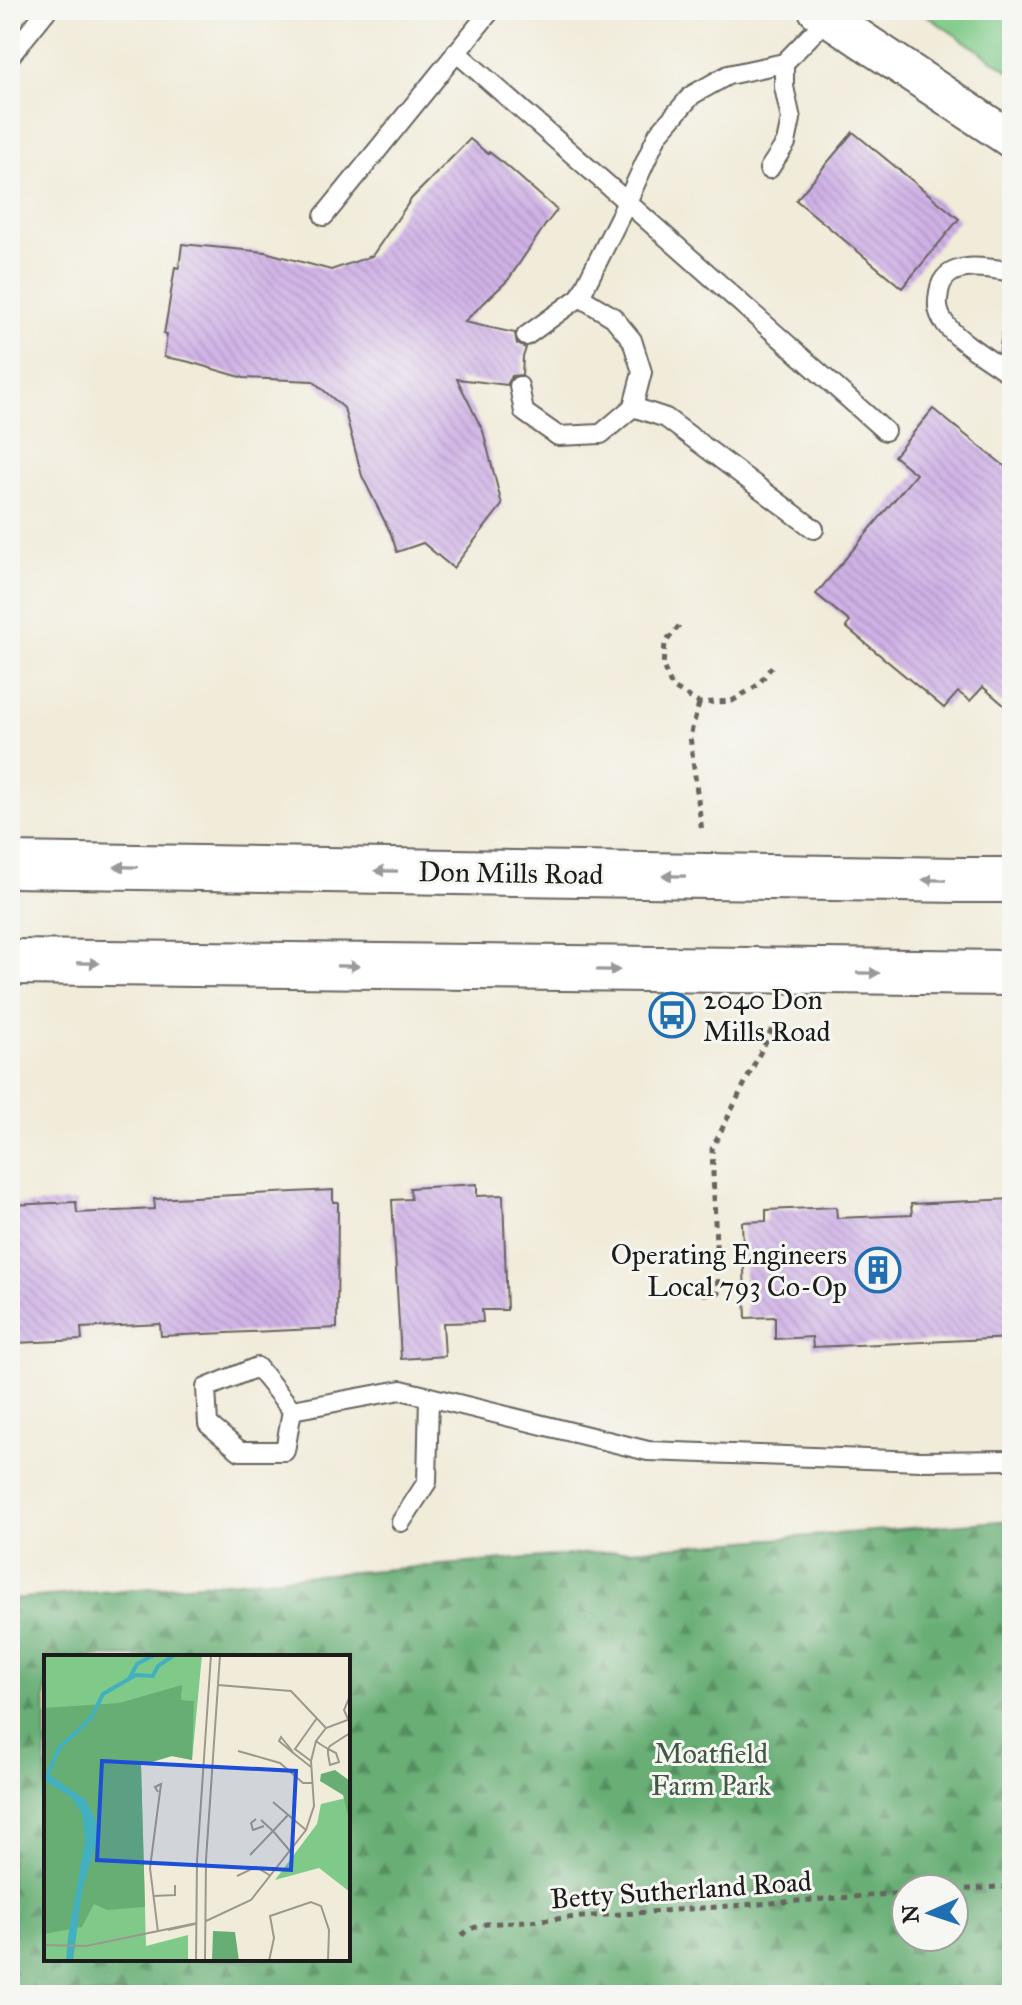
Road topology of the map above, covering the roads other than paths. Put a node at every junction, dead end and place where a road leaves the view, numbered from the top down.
1 (47, 10) edge
2 (491, 10) edge
3 (822, 14) edge
4 (456, 52) junction
5 (10, 56) edge
6 (784, 63) junction
7 (1012, 140) edge
8 (769, 169) dead end
9 (627, 202) junction
10 (324, 216) dead end
11 (1012, 272) edge
12 (580, 297) junction
13 (1012, 332) edge
14 (526, 336) dead end
15 (519, 386) dead end
16 (633, 407) junction
17 (885, 431) dead end
18 (814, 529) dead end
19 (10, 865) edge
20 (1012, 880) edge
21 (10, 962) edge
22 (1012, 973) edge
23 (429, 1397) junction
24 (292, 1410) junction
25 (1012, 1460) edge
26 (401, 1522) dead end

1 - 5 lane
2 - 4 lane
3 - 6 lane
3 - 7 street
4 - 9 lane
4 - 10 lane
6 - 8 lane
6 - 9 lane
9 - 12 lane
9 - 17 lane
11 - 13 lane
12 - 14 lane
12 - 16 lane
15 - 16 lane
16 - 18 lane
20 -> 19 main road, Don Mills Road
21 -> 22 main road
23 - 24 lane
23 - 25 lane
23 - 26 lane
24 - 24 lane

